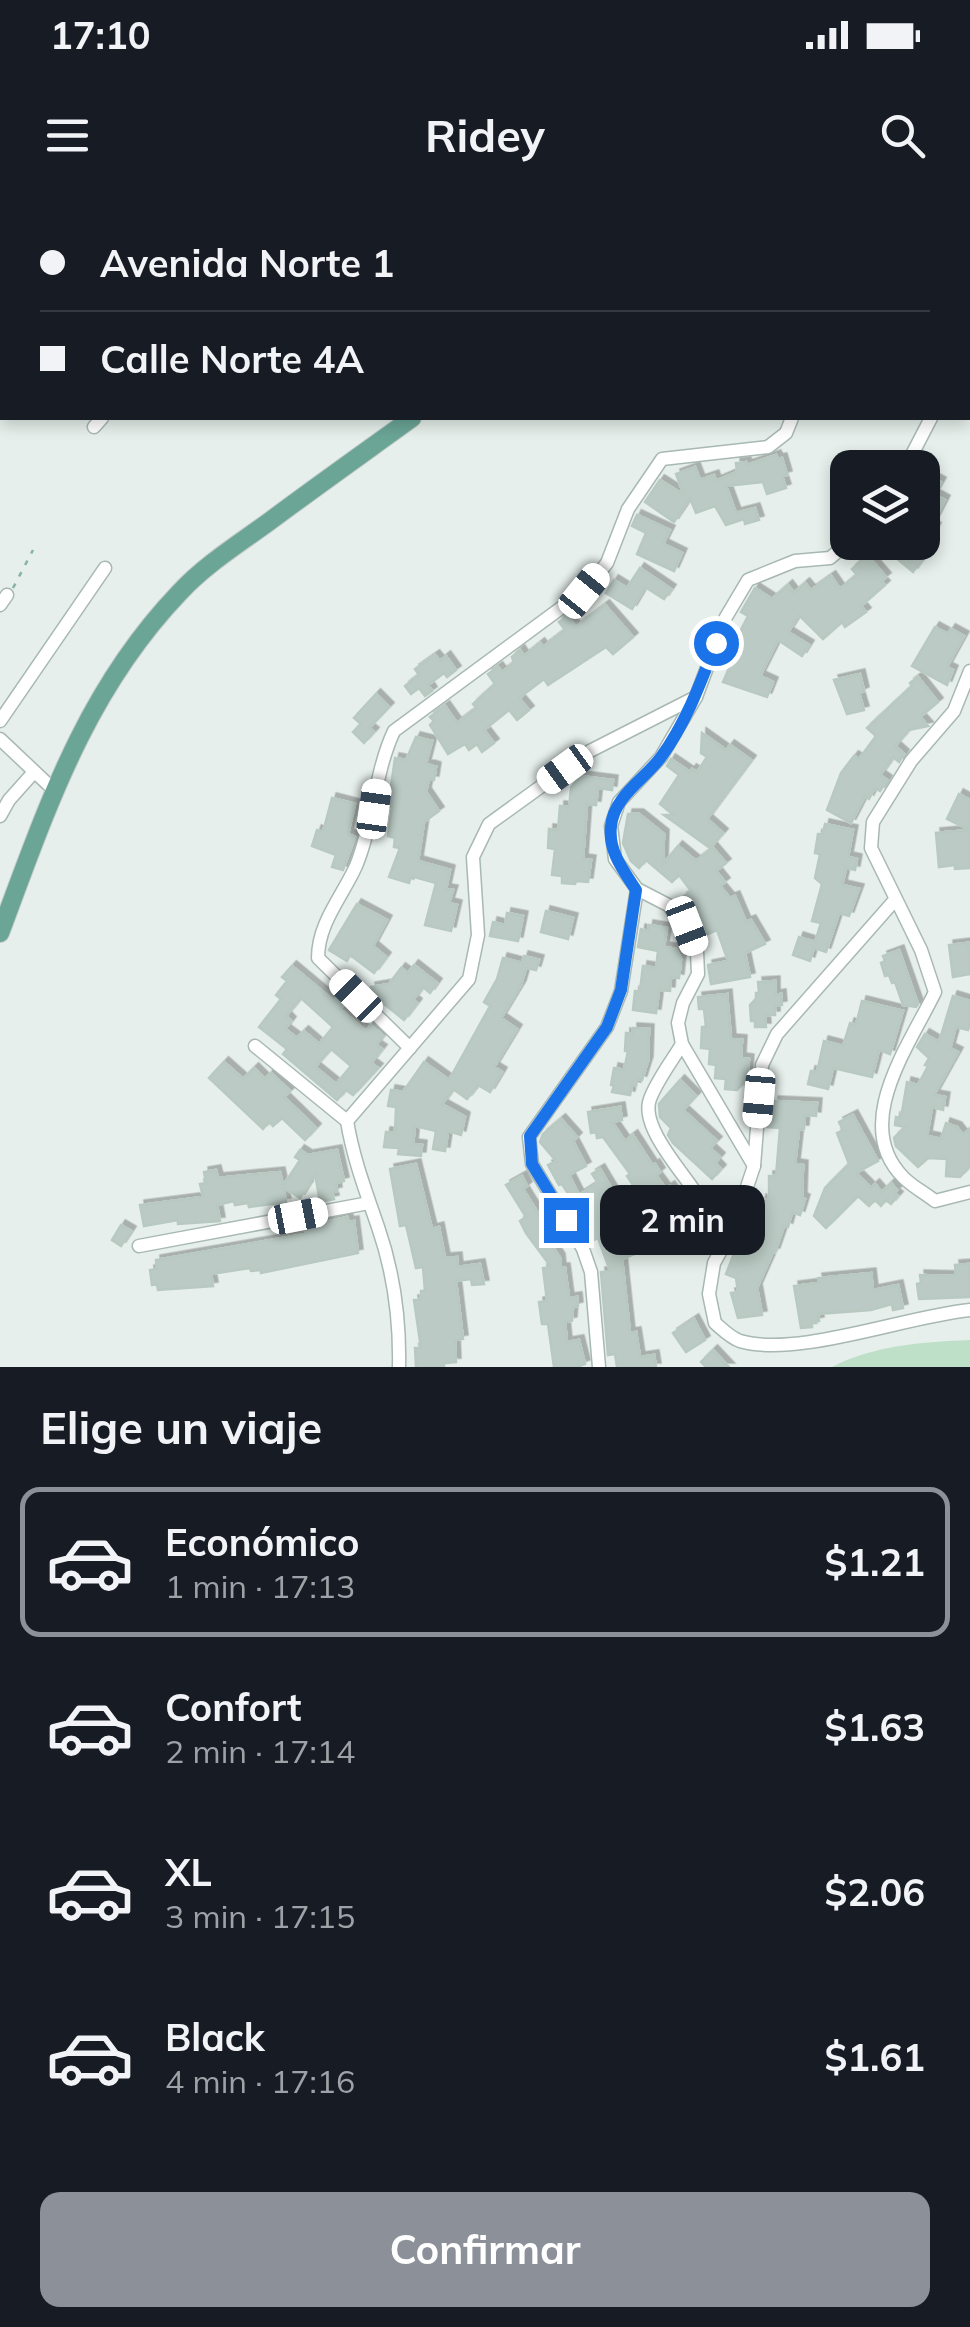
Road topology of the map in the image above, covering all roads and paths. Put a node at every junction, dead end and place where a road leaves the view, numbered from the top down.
1 (409, 420) edge
2 (791, 420) edge
3 (930, 420) edge
4 (914, 450) edge
5 (34, 550) dead end
6 (830, 558) edge
7 (105, 568) dead end
8 (4, 600) edge
9 (970, 671) edge
10 (696, 697) junction
11 (0, 721) edge
12 (0, 738) edge
13 (34, 772) junction
14 (54, 790) junction
15 (0, 816) edge
16 (636, 890) junction
17 (894, 901) junction
18 (0, 934) edge
19 (682, 1044) junction
20 (255, 1046) dead end
21 (410, 1048) junction
22 (347, 1121) junction
23 (754, 1166) junction
24 (693, 1189) dead end
25 (970, 1192) edge
26 (369, 1202) junction
27 (139, 1246) dead end
28 (970, 1310) edge
29 (399, 1367) edge
30 (600, 1367) edge

1 - 14 main road
2 - 21 street
3 - 4 street
5 - 8 path
6 - 10 street
7 - 11 street
9 - 17 street
10 - 16 street
10 - 21 street
12 - 13 street
13 - 14 street
13 - 15 street
14 - 18 main road
16 - 19 street
16 - 30 street
17 - 23 street
17 - 25 street
19 - 23 street
19 - 24 street
20 - 22 street
21 - 22 street
22 - 26 street
23 - 28 street
26 - 27 street
26 - 29 street

